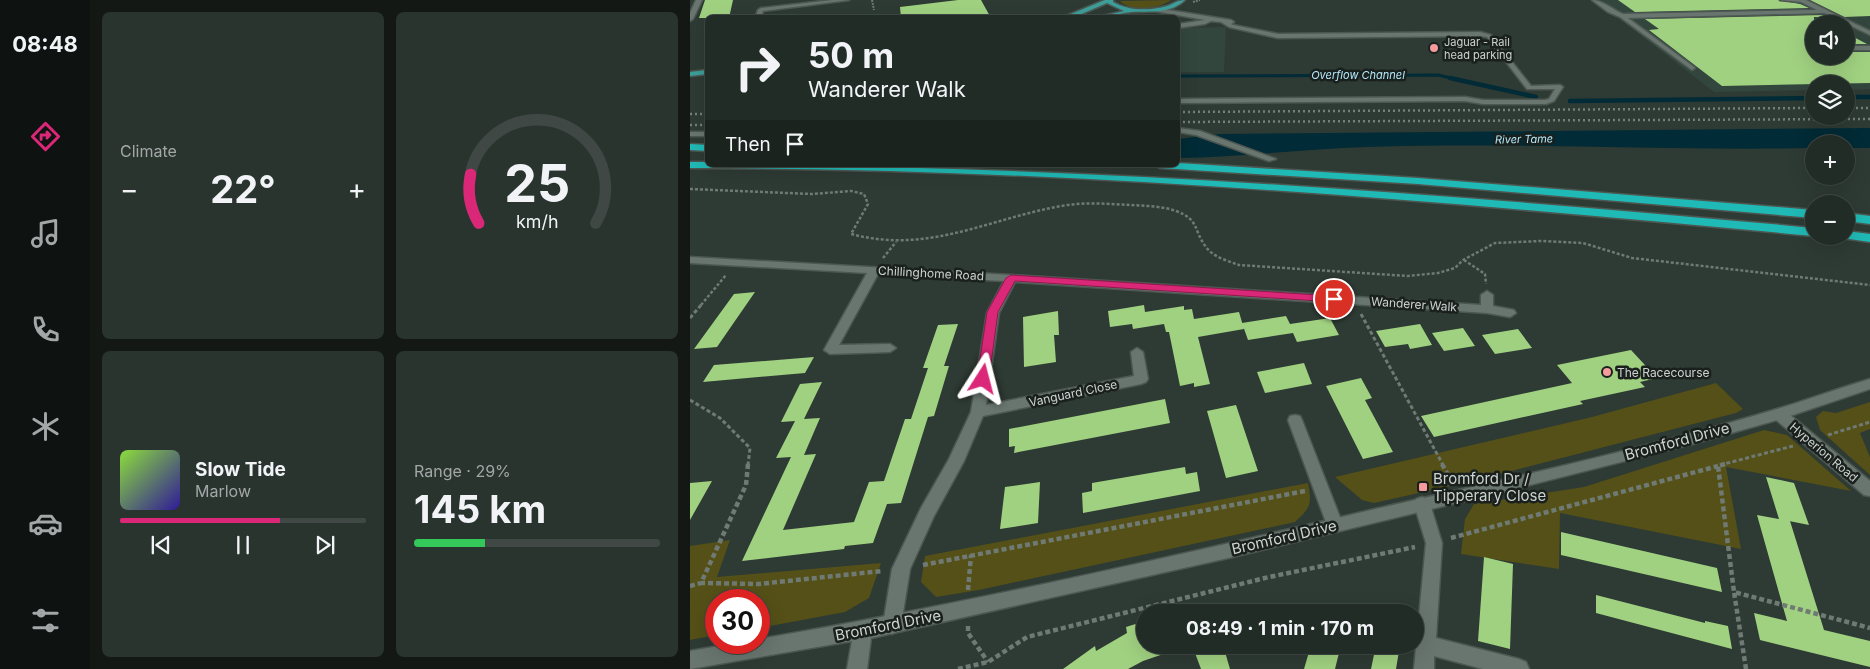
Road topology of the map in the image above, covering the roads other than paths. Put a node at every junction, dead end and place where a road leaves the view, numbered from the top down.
1 (699, 0) edge
2 (788, 0) edge
3 (846, 0) edge
4 (1110, 0) edge
5 (1595, 0) edge
6 (1783, 0) edge
7 (1802, 0) edge
8 (1179, 2) edge
9 (762, 3) dead end
10 (1134, 10) junction
11 (1156, 10) junction
12 (1824, 11) junction
13 (1187, 14) junction
14 (759, 15) edge
15 (1073, 15) edge
16 (1111, 15) edge
17 (1832, 15) edge
18 (1622, 16) junction
19 (690, 19) edge
20 (1210, 19) junction
21 (1870, 23) edge
22 (1855, 24) edge
23 (1180, 26) edge
24 (1855, 26) edge
25 (1870, 33) edge
26 (1855, 48) edge
27 (1870, 48) edge
28 (1692, 68) dead end
29 (705, 72) edge
30 (690, 74) edge
31 (705, 79) edge
32 (690, 80) edge
33 (1180, 101) edge
34 (1180, 130) edge
35 (690, 134) edge
36 (705, 134) edge
37 (690, 147) edge
38 (705, 148) edge
39 (1272, 158) dead end
40 (690, 165) edge
41 (705, 165) edge
42 (1180, 166) edge
43 (849, 167) edge
44 (1805, 213) edge
45 (1855, 218) edge
46 (1870, 220) edge
47 (1805, 231) edge
48 (1855, 237) edge
49 (1870, 238) edge
50 (690, 260) edge
51 (874, 270) junction
52 (1011, 278) junction
53 (1487, 295) road end
54 (1487, 309) junction
55 (1510, 313) dead end
56 (890, 348) dead end
57 (1137, 352) dead end
58 (1870, 384) edge
59 (978, 412) junction
60 (1779, 414) junction
61 (1295, 420) dead end
62 (1870, 490) edge
63 (1422, 504) junction
64 (1335, 525) junction
65 (892, 625) junction
66 (863, 630) junction
67 (1427, 645) junction
68 (690, 662) edge
69 (856, 669) edge
70 (1424, 669) edge
71 (1518, 669) edge

1 - 19 lane
2 - 9 lane
3 - 14 lane
4 - 10 main road
4 - 15 main road
5 - 18 lane
6 - 7 lane
7 - 12 lane
8 - 11 main road
8 - 13 lane
10 - 11 main road
10 - 16 main road
11 - 13 lane
12 - 17 lane
12 - 18 lane
13 - 20 lane
18 - 28 lane
20 - 23 lane
20 - 33 lane
21 - 22 lane
24 - 25 lane
26 - 27 lane
29 - 30 main road
31 - 32 main road
34 - 39 lane
35 - 36 lane
37 - 38 highway
40 - 41 highway
42 - 44 highway
43 - 47 highway
45 - 46 highway
48 - 49 highway
50 - 51 street, Chillinghome Road
51 - 52 street, Chillinghome Road
51 - 56 street
52 - 54 street, Wanderer Walk
52 - 59 street
53 - 54 street
54 - 55 street, Wanderer Walk
57 - 59 street, Vanguard Close
58 - 60 street, Bromford Drive
59 - 65 street
60 - 62 street, Hyperion Road
60 - 63 street, Bromford Drive
61 - 64 street
63 - 64 street, Bromford Drive
63 - 67 street
64 - 65 street, Bromford Drive
65 - 66 street, Bromford Drive
66 - 68 street, Bromford Drive
66 - 69 street
67 - 70 street
67 - 71 street

